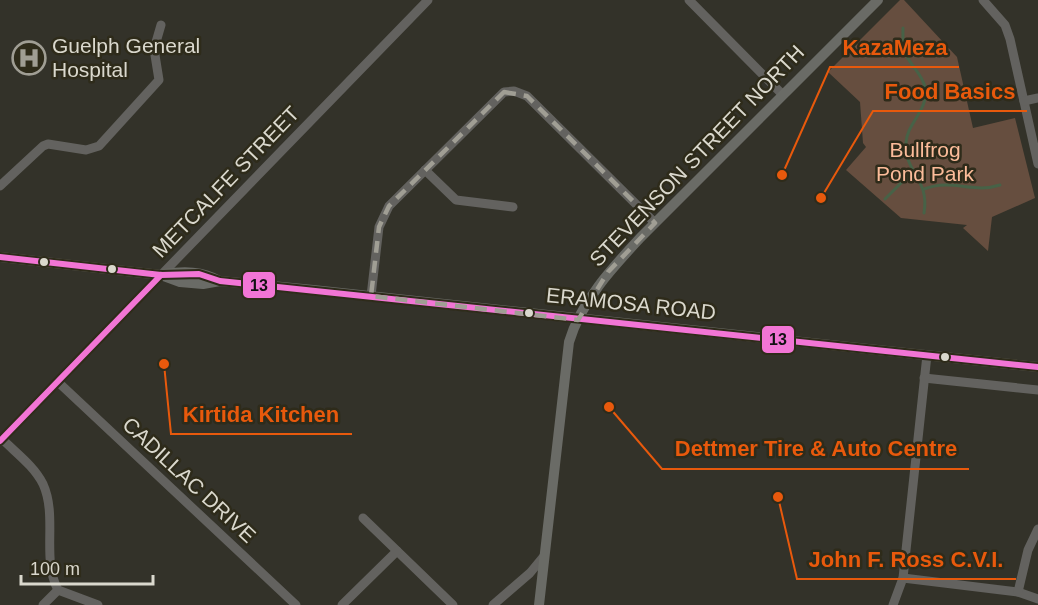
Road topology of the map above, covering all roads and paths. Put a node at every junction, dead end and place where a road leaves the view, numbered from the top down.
1 (429, 0) edge
2 (689, 0) edge
3 (878, 0) edge
4 (983, 0) edge
5 (161, 25) dead end
6 (782, 94) junction
7 (1038, 98) edge
8 (1024, 101) junction
9 (1038, 164) edge
10 (425, 170) junction
11 (0, 186) edge
12 (513, 207) dead end
13 (655, 223) junction
14 (0, 257) edge
15 (161, 275) junction
16 (371, 296) junction
17 (578, 320) junction
18 (927, 355) junction
19 (1038, 367) edge
20 (924, 378) junction
21 (58, 382) junction
22 (1038, 390) edge
23 (1, 440) edge
24 (363, 518) dead end
25 (1038, 529) edge
26 (397, 551) junction
27 (544, 556) junction
28 (903, 578) junction
29 (58, 590) junction
30 (1018, 592) junction
31 (1038, 599) edge
32 (43, 605) edge
33 (98, 605) edge
34 (296, 605) edge
35 (342, 605) edge
36 (453, 605) edge
37 (493, 605) edge
38 (539, 605) edge
39 (893, 605) edge

1 - 15 street, METCALFE STREET
2 - 6 street
3 - 6 main road, STEVENSON STREET NORTH
4 - 8 street
5 - 11 street
6 - 13 main road, STEVENSON STREET NORTH
7 - 8 street
8 - 9 street
10 - 12 street
10 - 13 street
10 - 16 street
13 - 17 main road, STEVENSON STREET NORTH
14 - 15 main road, ERAMOSA ROAD
15 - 16 main road, ERAMOSA ROAD
15 - 21 street, METCALFE STREET
16 - 17 main road, ERAMOSA ROAD
17 - 18 main road, ERAMOSA ROAD
17 - 27 main road, STEVENSON STREET NORTH
18 - 19 main road, ERAMOSA ROAD
18 - 20 street
20 - 22 street
20 - 28 street
21 - 23 street, METCALFE STREET
21 - 34 street, CADILLAC DRIVE
23 - 29 street
24 - 26 street
25 - 30 street
26 - 35 street
26 - 36 street
27 - 37 street
27 - 38 main road, STEVENSON STREET NORTH
28 - 30 street
28 - 39 street
29 - 32 street
29 - 33 street
30 - 31 street

